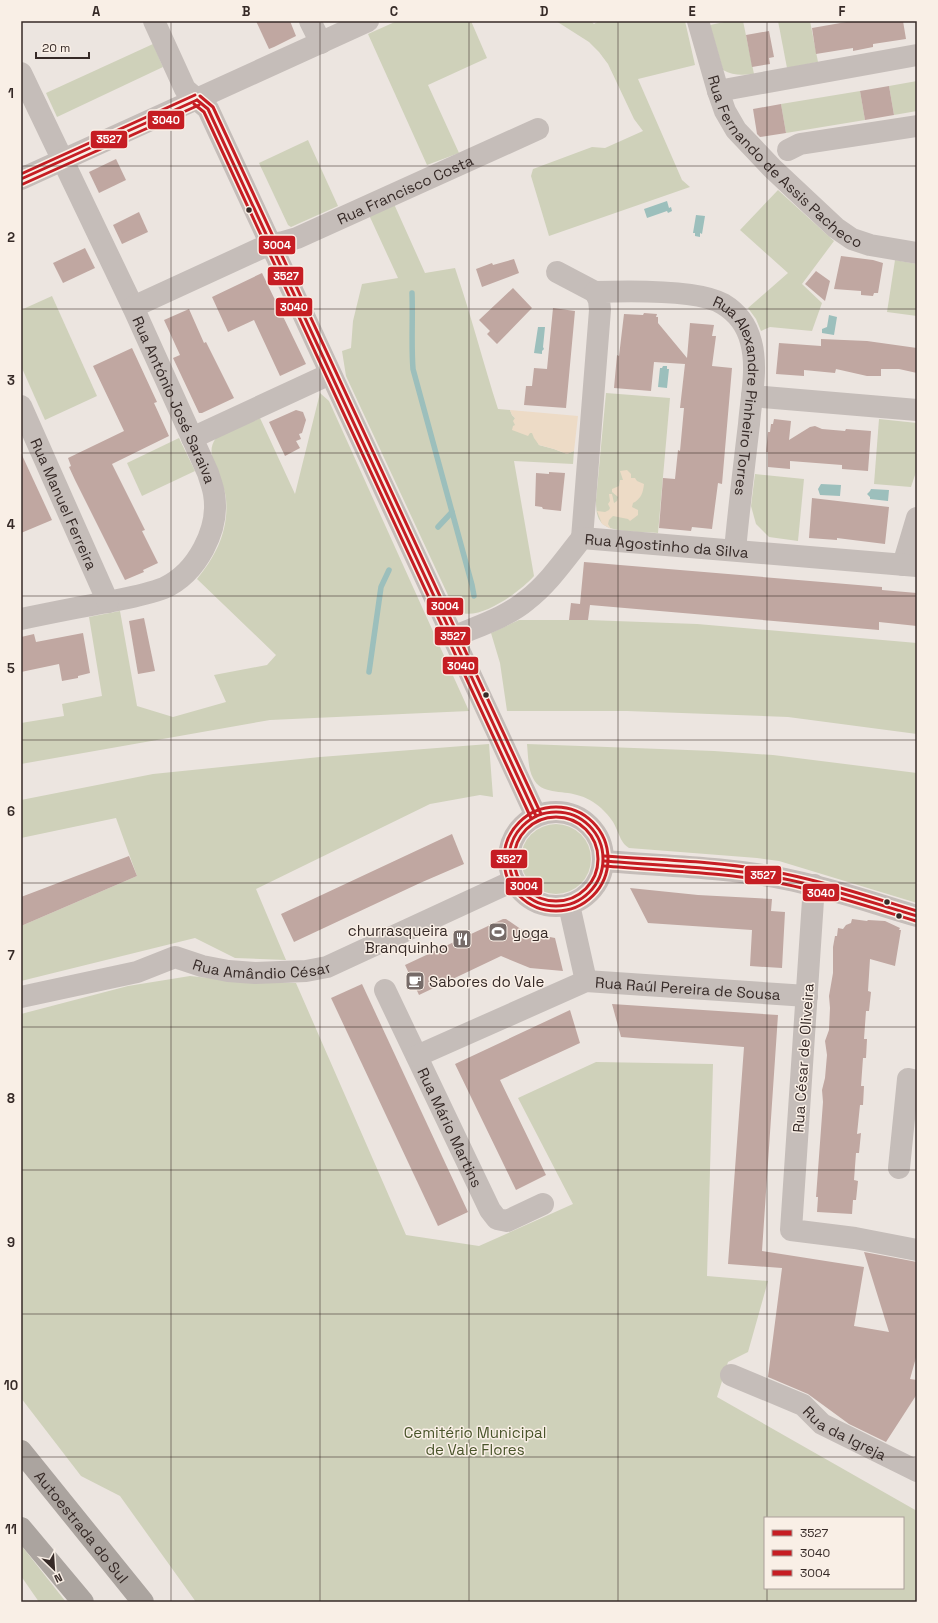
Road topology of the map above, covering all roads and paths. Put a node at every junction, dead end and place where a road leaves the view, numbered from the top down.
1 (154, 21) edge
2 (310, 21) edge
3 (368, 21) edge
4 (698, 21) edge
5 (320, 43) junction
6 (917, 55) edge
7 (21, 73) edge
8 (718, 91) junction
9 (197, 100) junction
10 (917, 126) edge
11 (538, 129) dead end
12 (788, 150) dead end
13 (63, 160) junction
14 (21, 179) edge
15 (270, 244) junction
16 (917, 253) edge
17 (557, 272) dead end
18 (595, 292) junction
19 (132, 307) junction
20 (330, 374) junction
21 (752, 396) junction
22 (21, 406) edge
23 (917, 410) edge
24 (192, 438) junction
25 (917, 518) edge
26 (582, 538) junction
27 (735, 550) junction
28 (910, 565) edge
29 (108, 602) junction
30 (21, 619) edge
31 (453, 637) junction
32 (536, 816) junction
33 (604, 861) junction
34 (513, 881) junction
35 (814, 885) junction
36 (569, 905) junction
37 (917, 916) edge
38 (586, 981) junction
39 (385, 990) dead end
40 (807, 996) junction
41 (21, 997) edge
42 (417, 1056) junction
43 (917, 1081) edge
44 (899, 1168) dead end
45 (543, 1204) dead end
46 (917, 1250) edge
47 (731, 1375) dead end
48 (21, 1451) edge
49 (917, 1471) edge
50 (21, 1528) edge
51 (83, 1602) edge
52 (142, 1602) edge

1 - 9 street
2 - 5 street
3 - 5 street
4 - 8 street, Rua Fernando de Assis Pacheco
5 - 9 street
6 - 8 street
7 - 13 street, Rua António José Saraiva
8 - 16 street, Rua Fernando de Assis Pacheco
9 - 13 street
9 - 15 street
10 - 12 street
11 - 15 street, Rua Francisco Costa
13 - 14 street
13 - 19 street, Rua António José Saraiva
15 - 19 street, Rua Francisco Costa
15 - 20 street
17 - 18 street
18 - 21 street, Rua Alexandre Pinheiro Torres
18 - 26 street
19 - 24 street, Rua António José Saraiva
20 - 24 street
20 - 31 street
21 - 23 street
21 - 27 street, Rua Alexandre Pinheiro Torres
22 - 29 street, Rua Manuel Ferreira
24 - 29 street, Rua António José Saraiva
25 - 28 street
26 - 27 street, Rua Agostinho da Silva
26 - 31 street, Rua Agostinho da Silva
27 - 28 street, Rua Agostinho da Silva
29 - 30 street, Rua António José Saraiva
31 - 32 street
32 - 33 street
32 - 34 street
33 - 35 street
33 - 36 street
34 - 36 street
34 - 41 street, Rua Amândio César
35 - 37 street
35 - 40 street, Rua César de Oliveira
36 - 38 street
38 - 40 street, Rua Raúl Pereira de Sousa
38 - 42 street, Rua Raúl Pereira de Sousa
39 - 42 street, Rua Mário Martins
40 - 46 street, Rua César de Oliveira
42 - 45 street, Rua Mário Martins
43 - 44 street
47 - 49 street, Rua da Igreja
48 - 52 highway, Autoestrada do Sul
50 - 51 highway

